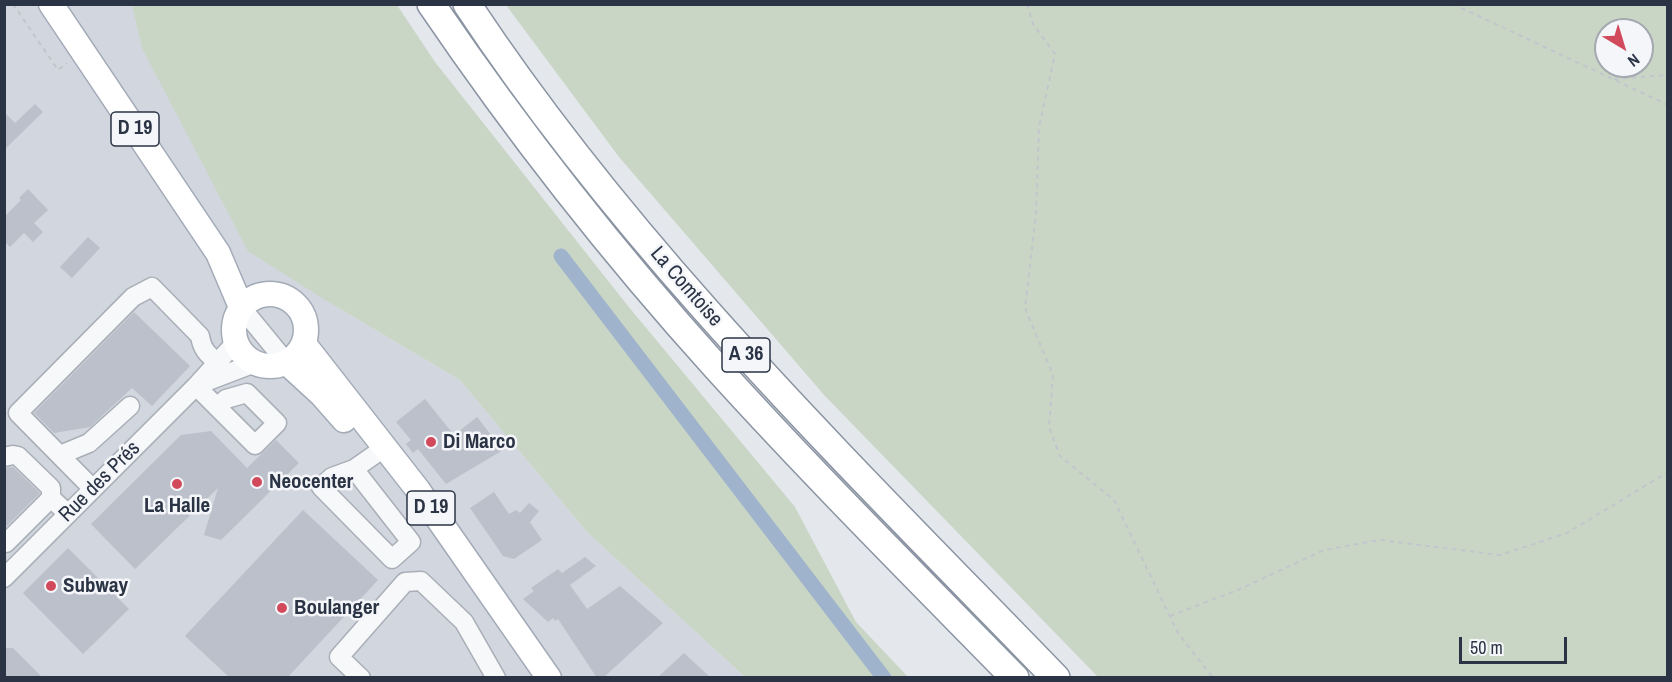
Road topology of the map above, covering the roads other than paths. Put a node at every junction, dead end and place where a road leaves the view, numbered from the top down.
1 (51, 4) edge
2 (431, 4) edge
3 (467, 4) edge
4 (218, 253) junction
5 (262, 294) junction
6 (241, 307) junction
7 (236, 342) junction
8 (304, 344) junction
9 (217, 362) junction
10 (286, 362) junction
11 (255, 363) junction
12 (196, 386) junction
13 (130, 406) dead end
14 (217, 407) dead end
15 (60, 455) junction
16 (4, 458) edge
17 (364, 462) junction
18 (93, 489) junction
19 (51, 498) junction
20 (69, 514) junction
21 (5, 544) edge
22 (32, 551) junction
23 (4, 578) edge
24 (361, 678) edge
25 (496, 678) edge
26 (533, 678) edge
27 (549, 678) edge
28 (1015, 678) edge
29 (1056, 678) edge

1 - 4 main road, D 19
2 - 28 highway, La Comtoise / A 36
3 - 29 highway, La Comtoise / A 36
4 - 5 main road
4 - 6 main road
5 - 6 main road
5 - 8 main road
6 - 7 main road
6 - 10 street
7 - 9 street, Rue des Prés
7 - 11 main road
8 - 10 main road
8 - 27 main road, D 19
9 - 12 street, Rue des Prés
9 - 15 street
10 - 11 main road
10 - 17 main road, D 19
11 - 12 street
12 - 14 street
12 - 18 street, Rue des Prés
13 - 15 street
15 - 18 street
16 - 19 street
17 - 17 street
17 - 26 main road, D 19
18 - 20 street, Rue des Prés
19 - 20 street
19 - 21 street
20 - 22 street, Rue des Prés
21 - 22 street
22 - 23 street, Rue des Prés
24 - 25 street

